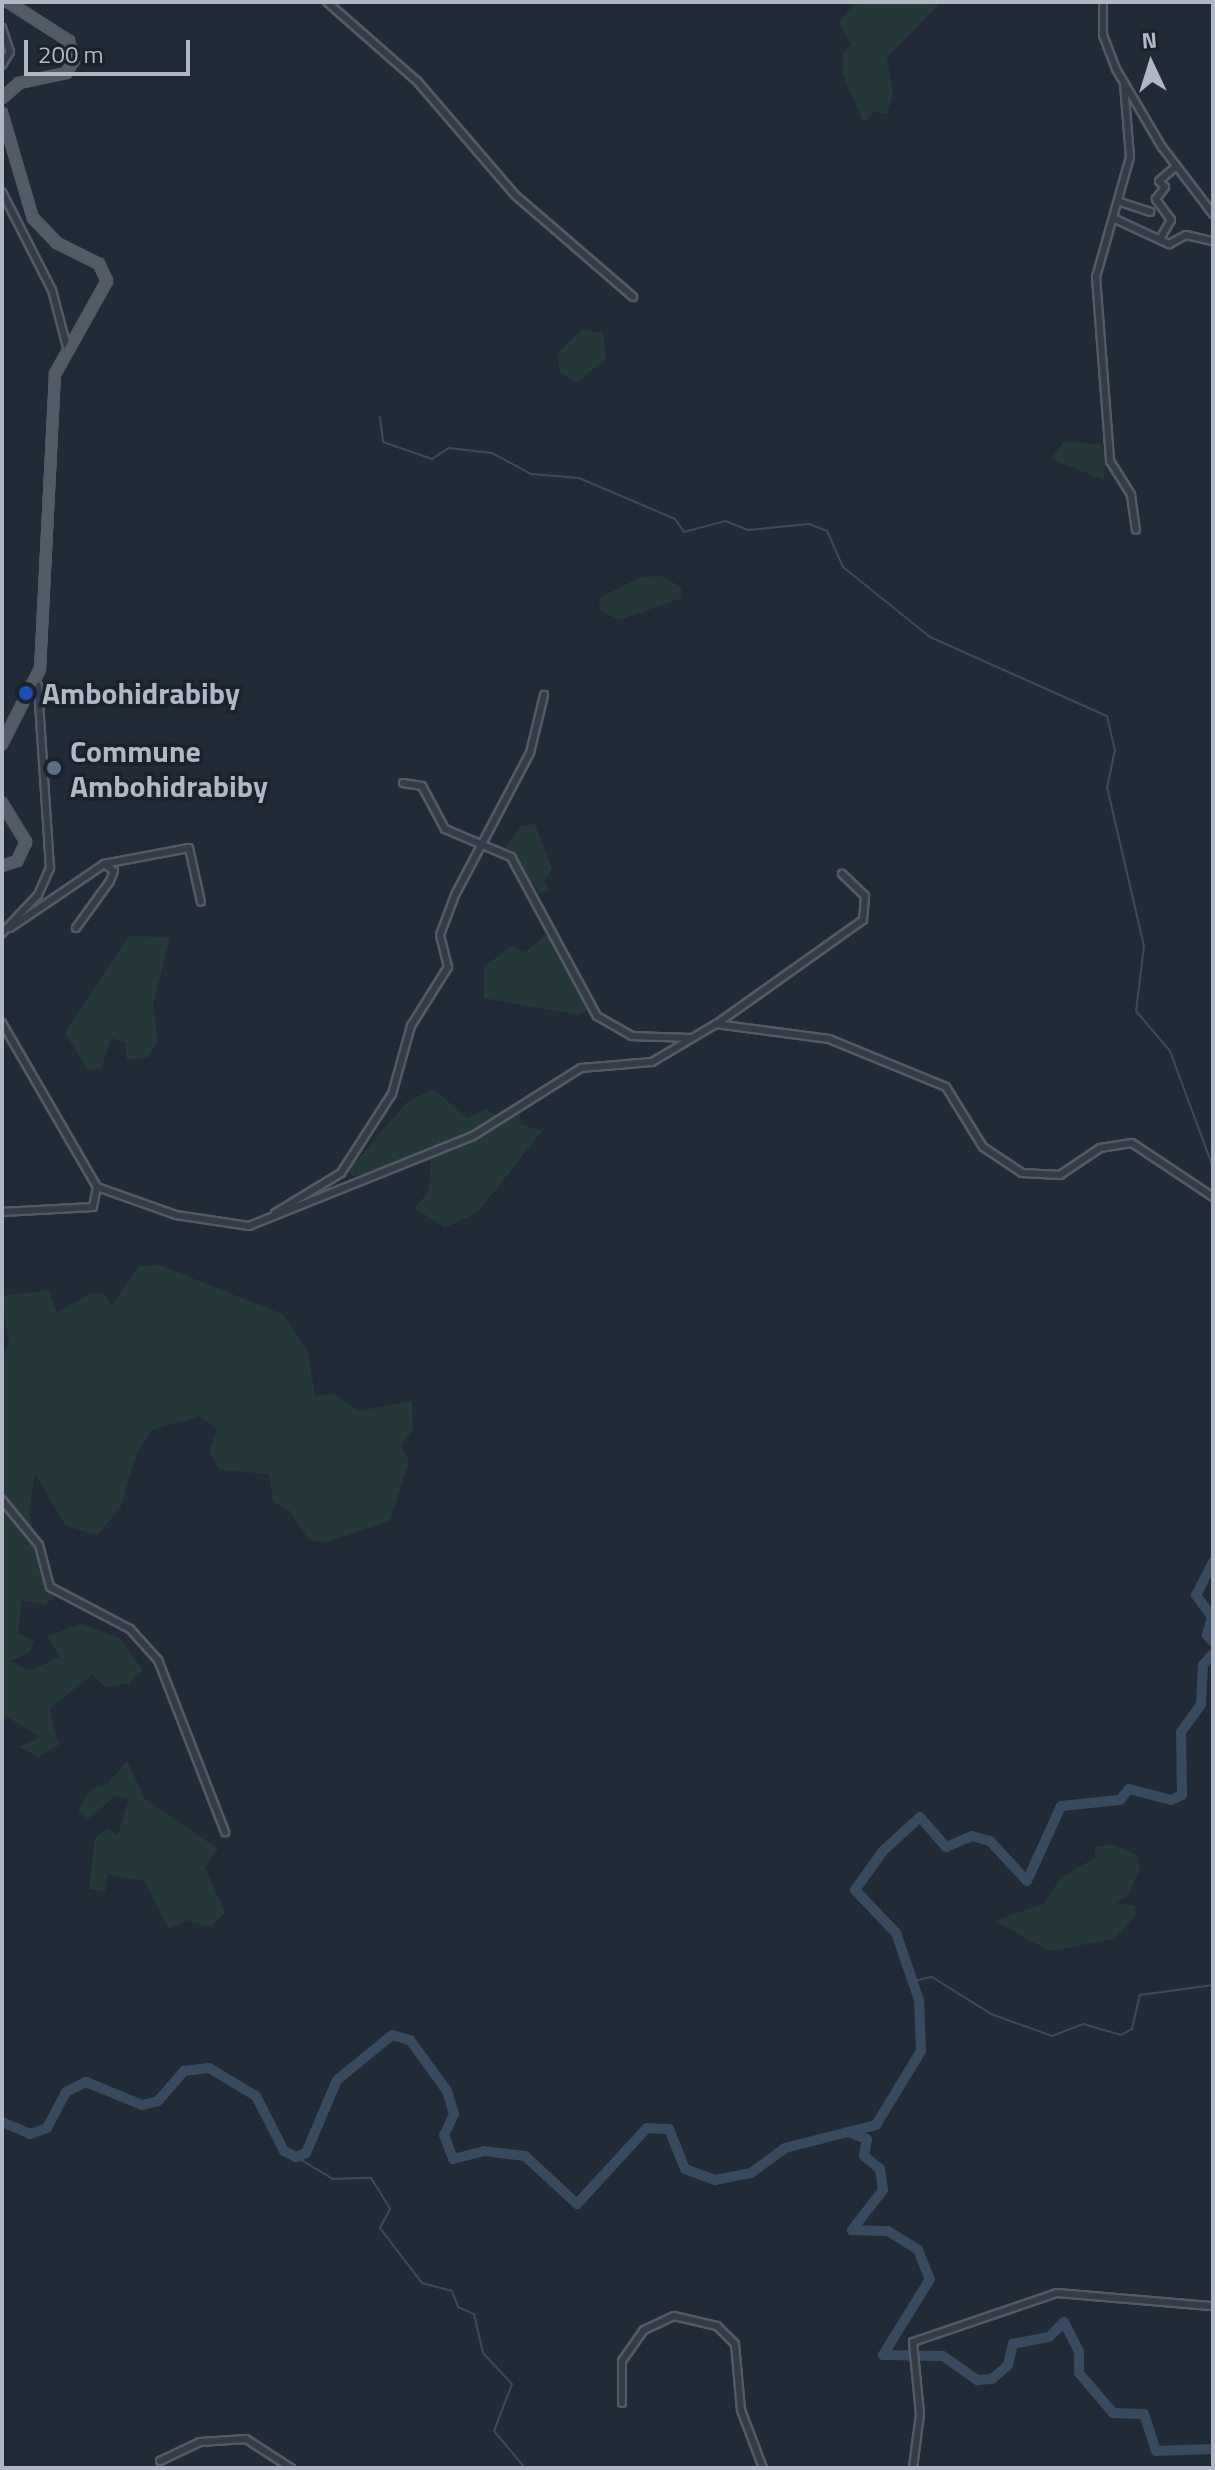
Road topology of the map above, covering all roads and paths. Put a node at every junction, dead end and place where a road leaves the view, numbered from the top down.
1 (8, 2) edge
2 (327, 2) edge
3 (1103, 2) edge
4 (2, 28) edge
5 (2, 65) edge
6 (1124, 84) junction
7 (2, 98) edge
8 (2, 113) edge
9 (1176, 166) junction
10 (2, 192) edge
11 (1120, 202) junction
12 (1150, 212) dead end
13 (1213, 214) edge
14 (1115, 219) junction
15 (1160, 239) junction
16 (1213, 241) edge
17 (633, 297) dead end
18 (67, 347) junction
19 (1136, 530) dead end
20 (38, 685) junction
21 (544, 695) dead end
22 (2, 744) edge
23 (403, 783) dead end
24 (2, 803) edge
25 (481, 842) junction
26 (104, 864) junction
27 (2, 866) edge
28 (842, 874) dead end
29 (201, 902) dead end
30 (76, 928) dead end
31 (4, 931) edge
32 (2, 1023) edge
33 (716, 1024) junction
34 (689, 1038) junction
35 (97, 1187) junction
36 (1213, 1197) edge
37 (2, 1212) edge
38 (262, 1220) junction
39 (2, 1500) edge
40 (225, 1832) dead end
41 (1213, 2306) edge
42 (622, 2403) dead end
43 (160, 2461) dead end
44 (291, 2468) edge
45 (763, 2468) edge
46 (913, 2468) edge

1 - 7 main road
2 - 17 street
3 - 6 street
4 - 5 street
6 - 9 street
6 - 11 street
8 - 18 main road
9 - 13 street
9 - 15 street
10 - 18 street
11 - 12 street
11 - 14 street
14 - 15 street
14 - 19 street
15 - 16 street
18 - 20 main road
20 - 22 main road
20 - 31 street
21 - 25 street
23 - 25 street
24 - 27 main road
25 - 34 street
25 - 38 street
26 - 29 street
26 - 30 street
26 - 31 street
28 - 33 street
32 - 35 street
33 - 34 street
33 - 36 street
34 - 38 street
35 - 37 street
35 - 38 street
39 - 40 street
41 - 46 street
42 - 45 street
43 - 44 street

